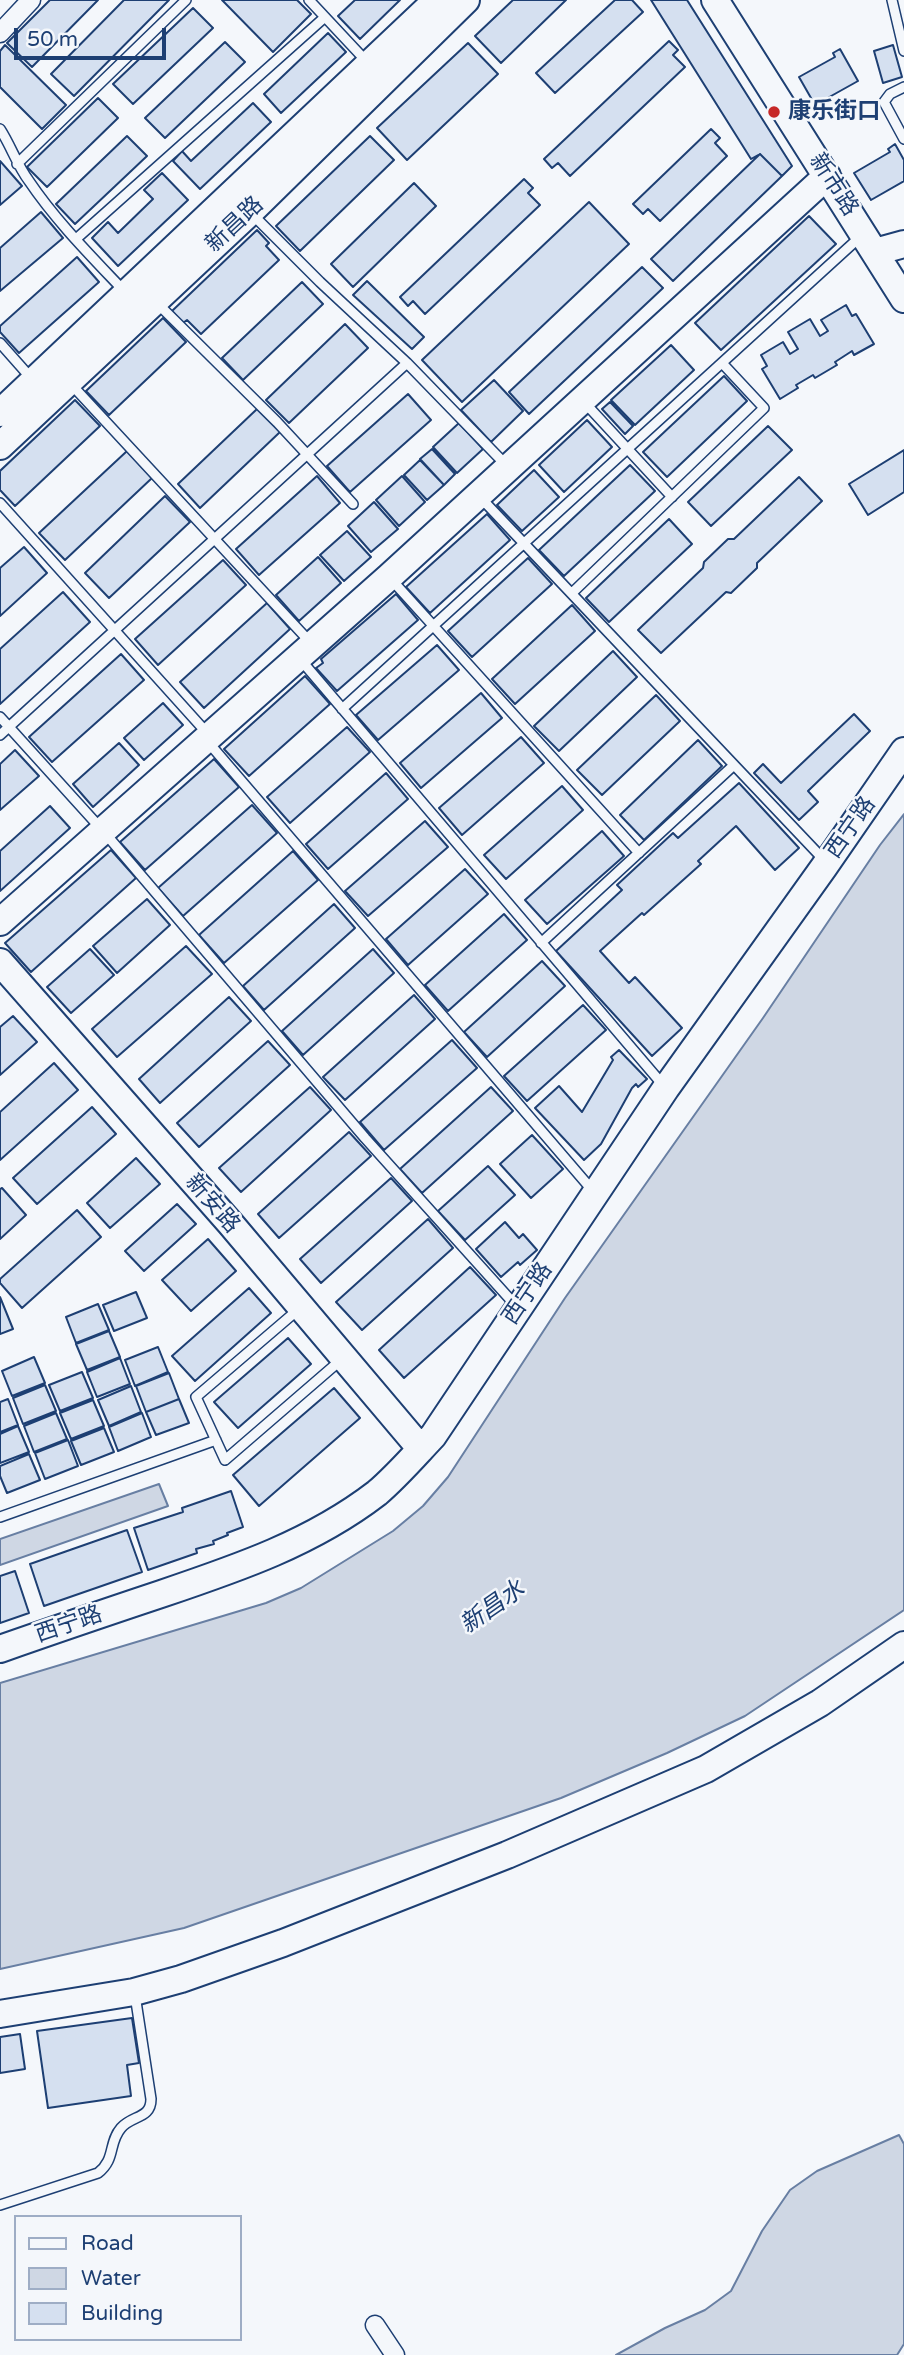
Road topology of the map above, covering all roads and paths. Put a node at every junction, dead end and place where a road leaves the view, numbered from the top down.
1 (31, 0) edge
2 (186, 0) edge
3 (309, 0) edge
4 (437, 0) edge
5 (466, 0) edge
6 (715, 0) edge
7 (892, 0) edge
8 (325, 17) junction
9 (0, 33) edge
10 (904, 51) edge
11 (370, 65) junction
12 (904, 87) edge
13 (0, 130) edge
14 (904, 139) edge
15 (17, 164) junction
16 (827, 176) junction
17 (250, 212) junction
18 (76, 239) junction
19 (869, 242) junction
20 (904, 244) edge
21 (127, 295) junction
22 (904, 299) edge
23 (155, 301) junction
24 (0, 343) edge
25 (407, 363) junction
26 (722, 363) junction
27 (34, 382) junction
28 (68, 382) junction
29 (582, 400) junction
30 (0, 414) edge
31 (0, 446) edge
32 (628, 449) junction
33 (307, 454) junction
34 (509, 468) junction
35 (478, 495) junction
36 (672, 497) junction
37 (0, 503) edge
38 (353, 504) dead end
39 (216, 538) junction
40 (525, 544) junction
41 (389, 576) junction
42 (572, 593) junction
43 (434, 626) junction
44 (115, 631) junction
45 (306, 651) junction
46 (342, 709) junction
47 (0, 717) edge
48 (9, 727) junction
49 (0, 735) edge
50 (209, 739) junction
51 (904, 751) edge
52 (734, 765) junction
53 (104, 832) junction
54 (639, 853) junction
55 (827, 863) junction
56 (0, 922) edge
57 (541, 943) junction
58 (0, 962) edge
59 (666, 1088) junction
60 (595, 1194) junction
61 (301, 1307) junction
62 (518, 1308) junction
63 (343, 1358) junction
64 (216, 1440) junction
65 (421, 1449) junction
66 (0, 1517) edge
67 (904, 1645) edge
68 (0, 1648) edge
69 (134, 1992) junction
70 (0, 2014) edge
71 (0, 2205) edge
72 (375, 2325) dead end
73 (395, 2355) edge

1 - 9 street
2 - 15 lane
3 - 8 lane
4 - 11 street, 新昌路
5 - 17 street, 新昌路
6 - 16 street, 新市路
7 - 10 lane
8 - 11 lane
8 - 18 lane
11 - 21 street, 新昌路
12 - 14 lane
13 - 15 lane
15 - 18 lane
16 - 19 street, 新市路
16 - 29 street
17 - 23 street, 新昌路
17 - 25 lane
18 - 21 lane
19 - 20 street
19 - 22 street, 新市路
19 - 26 lane
21 - 27 street, 新昌路
23 - 28 street, 新昌路
23 - 33 lane
24 - 27 lane
25 - 33 lane
25 - 34 lane
26 - 32 lane
26 - 36 lane
27 - 30 street, 新昌路
28 - 31 street, 新昌路
28 - 39 lane
29 - 32 lane
29 - 34 street
32 - 36 lane
32 - 40 lane
33 - 38 lane
33 - 39 lane
34 - 35 street
35 - 40 lane
35 - 41 street
36 - 42 lane
37 - 44 lane
39 - 44 lane
39 - 45 lane
40 - 42 lane
40 - 43 lane
41 - 43 lane
41 - 45 street
42 - 52 lane
43 - 46 lane
43 - 54 lane
44 - 48 lane
44 - 50 lane
45 - 46 lane
45 - 50 street
46 - 57 lane
47 - 48 lane
48 - 49 lane
48 - 53 lane
50 - 53 street
50 - 60 lane
51 - 55 street, 西宁路
52 - 54 lane
52 - 55 lane
53 - 56 street
53 - 62 lane
54 - 57 lane
55 - 59 street, 西宁路
57 - 59 lane
58 - 61 street, 新安路
59 - 60 street, 西宁路
60 - 62 street, 西宁路
61 - 63 street, 新安路
61 - 64 lane
62 - 65 street, 西宁路
63 - 64 lane
63 - 65 street, 新安路
64 - 66 lane
65 - 68 street, 西宁路
67 - 69 street
69 - 70 street
69 - 71 lane
72 - 73 street

